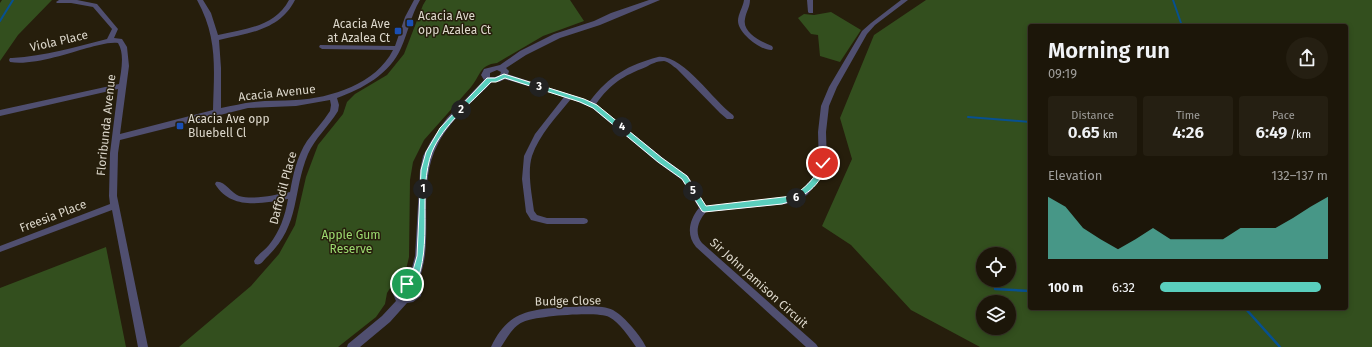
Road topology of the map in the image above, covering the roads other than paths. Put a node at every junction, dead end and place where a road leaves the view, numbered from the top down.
1 (200, 0) edge
2 (292, 0) edge
3 (407, 0) edge
4 (656, 0) edge
5 (747, 0) edge
6 (810, 0) edge
7 (905, 0) edge
8 (416, 1) edge
9 (59, 2) dead end
10 (811, 12) dead end
11 (216, 38) junction
12 (110, 40) junction
13 (322, 47) dead end
14 (398, 48) junction
15 (770, 48) dead end
16 (12, 60) dead end
17 (501, 68) junction
18 (504, 76) junction
19 (490, 80) junction
20 (123, 86) junction
21 (569, 96) junction
22 (333, 97) junction
23 (592, 104) junction
24 (0, 113) edge
25 (217, 113) junction
26 (730, 117) dead end
27 (116, 138) junction
28 (219, 184) dead end
29 (294, 195) junction
30 (114, 206) junction
31 (704, 209) junction
32 (584, 220) dead end
33 (1, 249) edge
34 (258, 261) dead end
35 (143, 347) edge
36 (352, 347) edge
37 (496, 347) edge
38 (641, 347) edge
39 (813, 347) edge

1 - 11 street
2 - 11 street
3 - 8 street
4 - 17 street
5 - 15 street
6 - 10 street
7 - 31 street
8 - 14 street, Acacia Avenue
9 - 12 street
11 - 25 street
12 - 16 street, Viola Place
12 - 20 street, Floribunda Avenue
13 - 14 street
14 - 22 street, Acacia Avenue
17 - 18 street
17 - 19 street
18 - 19 street
18 - 21 street
19 - 36 street
20 - 24 street
20 - 27 street, Floribunda Avenue
21 - 23 street
21 - 32 street
22 - 25 street, Acacia Avenue
22 - 29 street, Daffodil Place
23 - 26 street
23 - 31 street
25 - 27 street, Acacia Avenue
27 - 30 street, Floribunda Avenue
28 - 29 street
29 - 34 street, Daffodil Place
30 - 33 street, Freesia Place
30 - 35 street, Floribunda Avenue
31 - 39 street, Sir John Jamison Circuit
37 - 38 street, Budge Close

